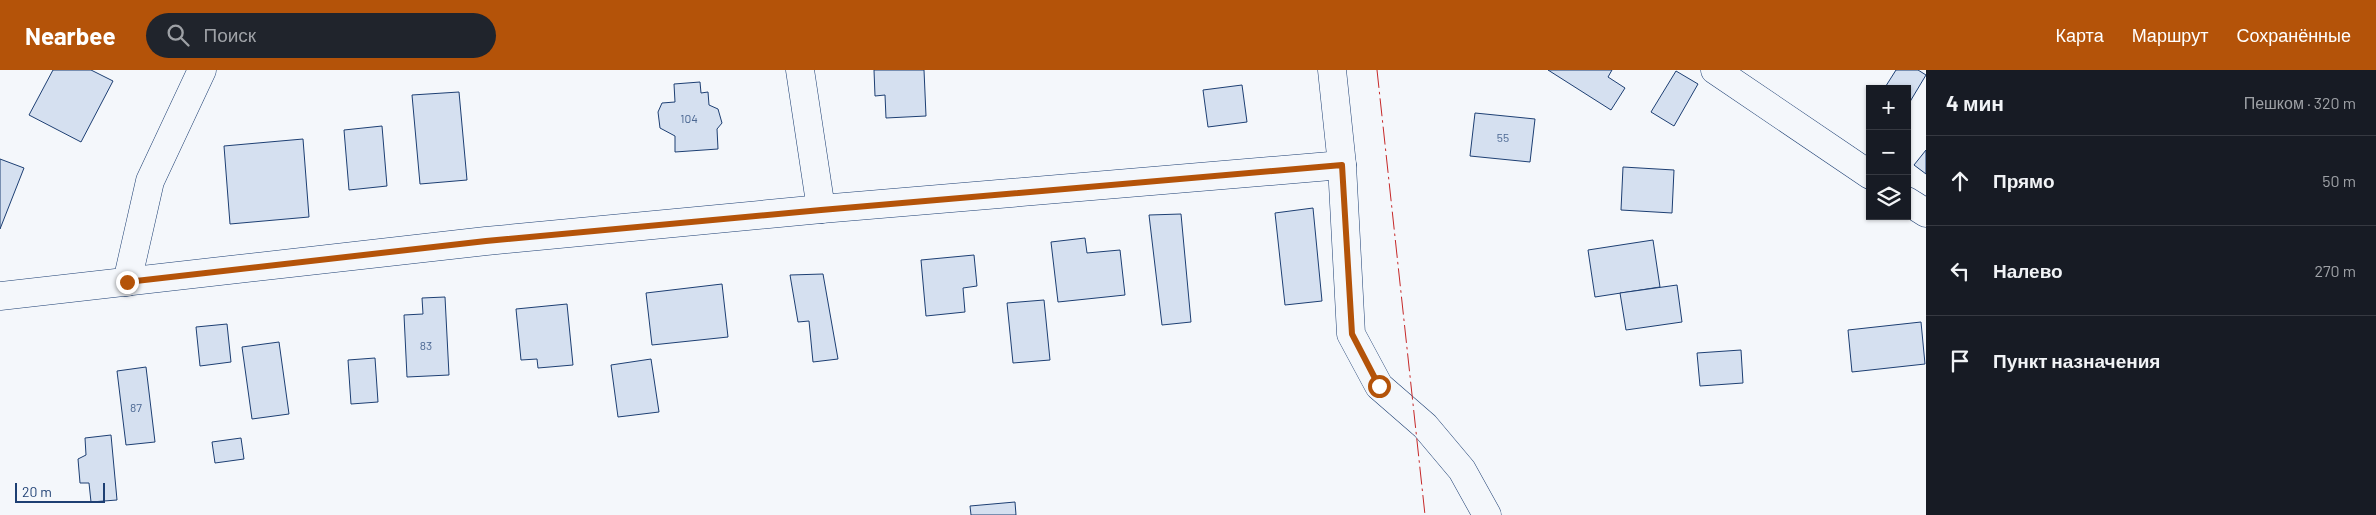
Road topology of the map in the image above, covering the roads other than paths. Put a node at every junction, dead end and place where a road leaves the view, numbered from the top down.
1 (202, 70) edge
2 (800, 70) edge
3 (1332, 70) edge
4 (1715, 70) edge
5 (1342, 165) junction
6 (1866, 172) edge
7 (1911, 204) edge
8 (821, 210) junction
9 (1926, 213) edge
10 (127, 282) junction
11 (0, 296) edge
12 (1486, 515) edge

1 - 10 street
2 - 8 street
3 - 5 street
4 - 6 street
5 - 8 street
5 - 12 street
7 - 9 street
8 - 10 street
10 - 11 street

